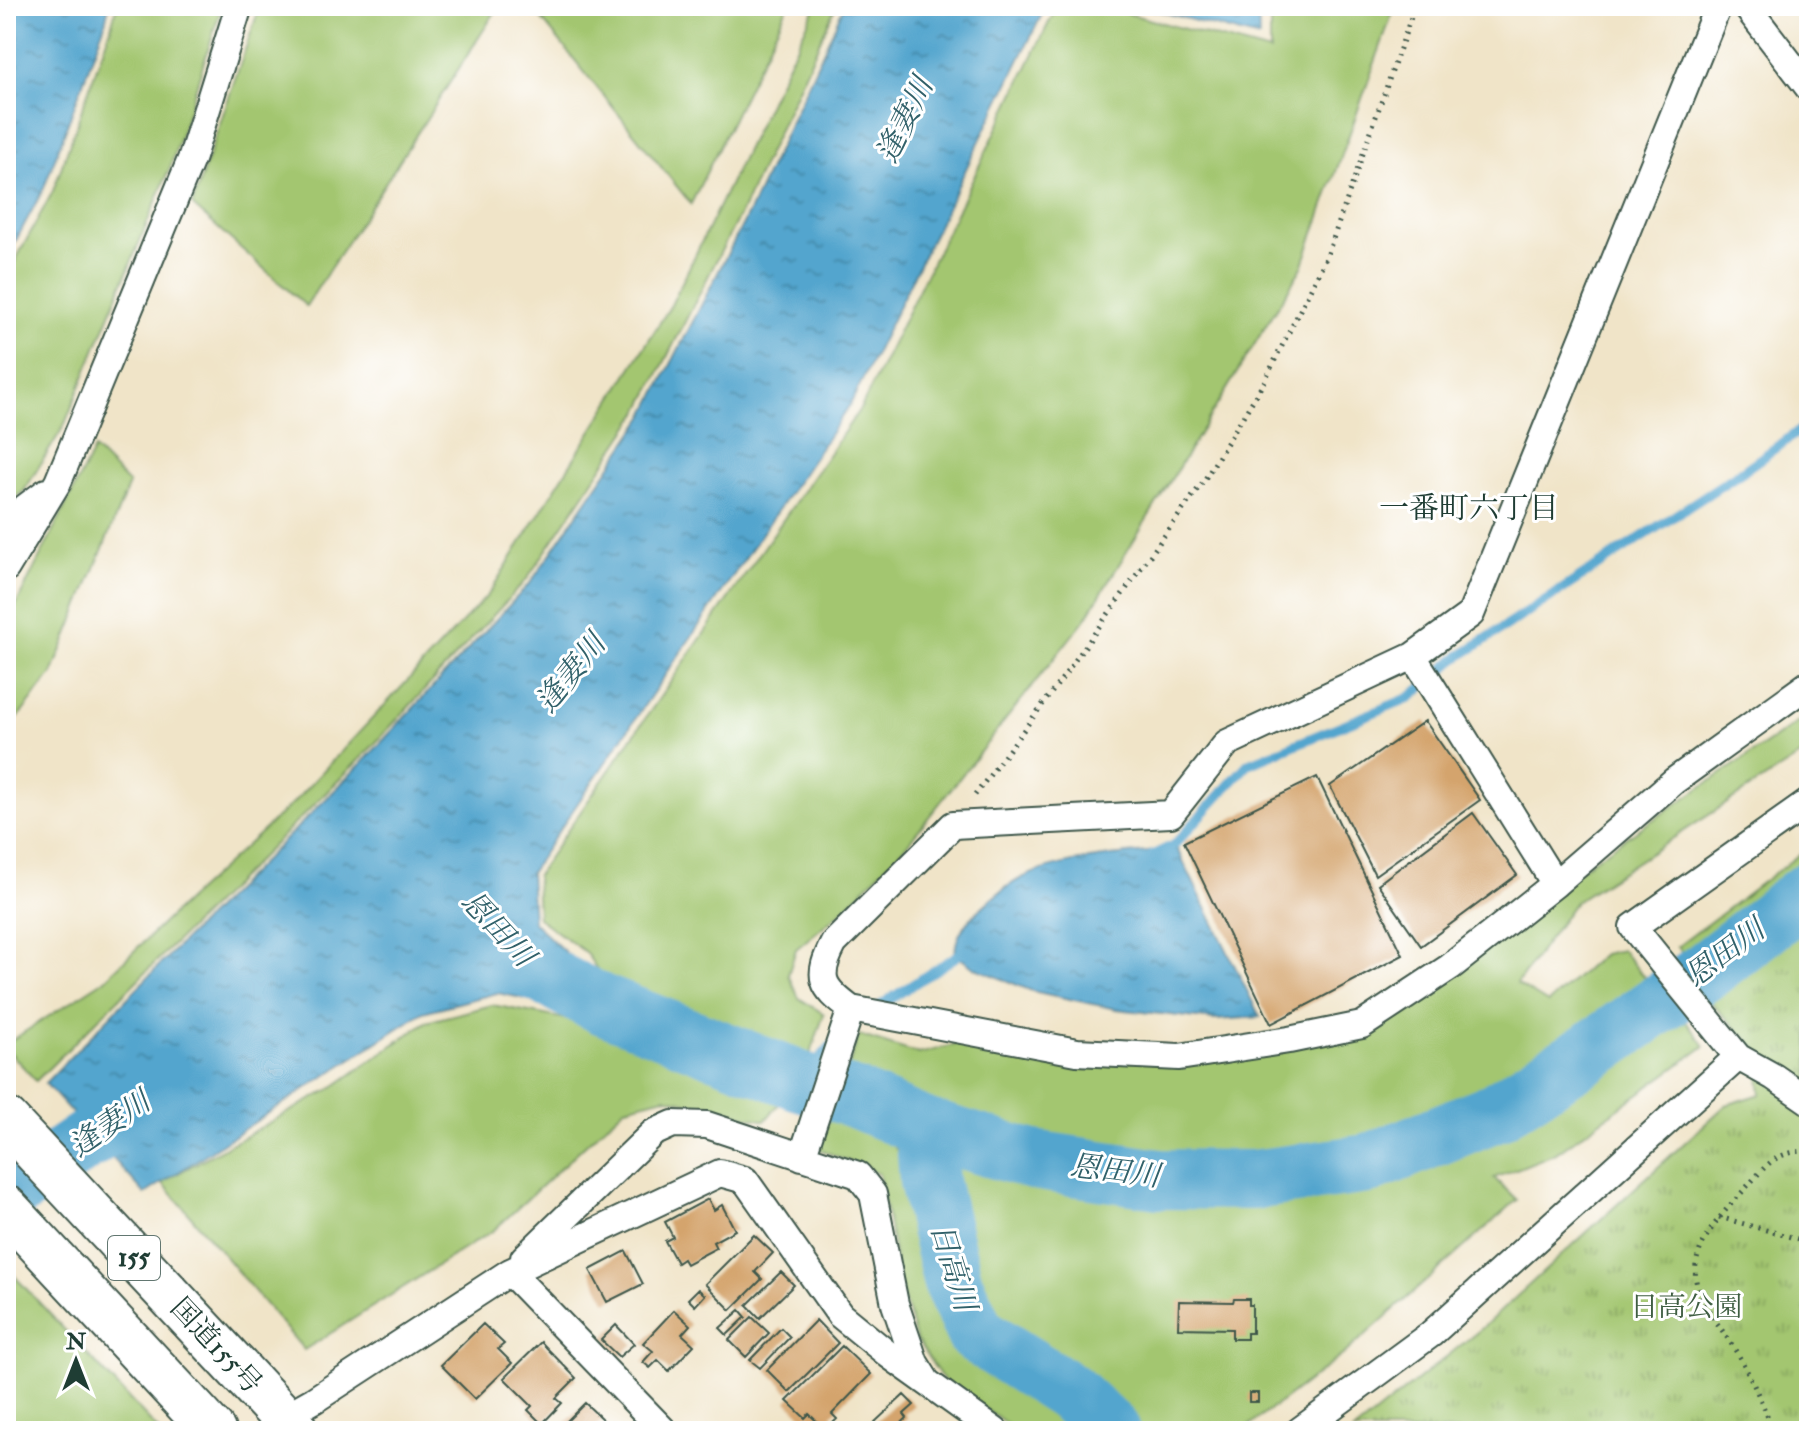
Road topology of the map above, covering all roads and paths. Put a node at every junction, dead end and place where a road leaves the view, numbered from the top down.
1 (239, 6) edge
2 (1415, 6) edge
3 (1718, 6) edge
4 (1746, 6) edge
5 (1809, 88) edge
6 (58, 482) junction
7 (6, 522) edge
8 (6, 568) edge
9 (1416, 659) junction
10 (1809, 684) edge
11 (1809, 802) edge
12 (953, 825) junction
13 (1555, 884) junction
14 (851, 1009) junction
15 (1738, 1057) junction
16 (1809, 1101) edge
17 (6, 1120) edge
18 (1809, 1151) edge
19 (802, 1157) junction
20 (6, 1208) edge
21 (1719, 1217) junction
22 (1809, 1242) edge
23 (510, 1272) junction
24 (928, 1383) junction
25 (281, 1415) edge
26 (212, 1430) edge
27 (664, 1431) edge
28 (995, 1431) edge
29 (1299, 1431) edge
30 (1774, 1431) edge

1 - 6 street
2 - 12 path
3 - 9 street
4 - 5 street
6 - 7 street
6 - 8 street
9 - 12 street
9 - 13 street
10 - 13 street
11 - 15 street
12 - 14 street
13 - 14 street
14 - 19 street
15 - 16 street
15 - 29 street
17 - 25 highway, 国道155号 / 155
18 - 21 path
19 - 23 street
19 - 24 street
20 - 26 highway, 155
21 - 22 path
21 - 30 path
23 - 24 street
23 - 25 street
23 - 27 street
24 - 28 street

